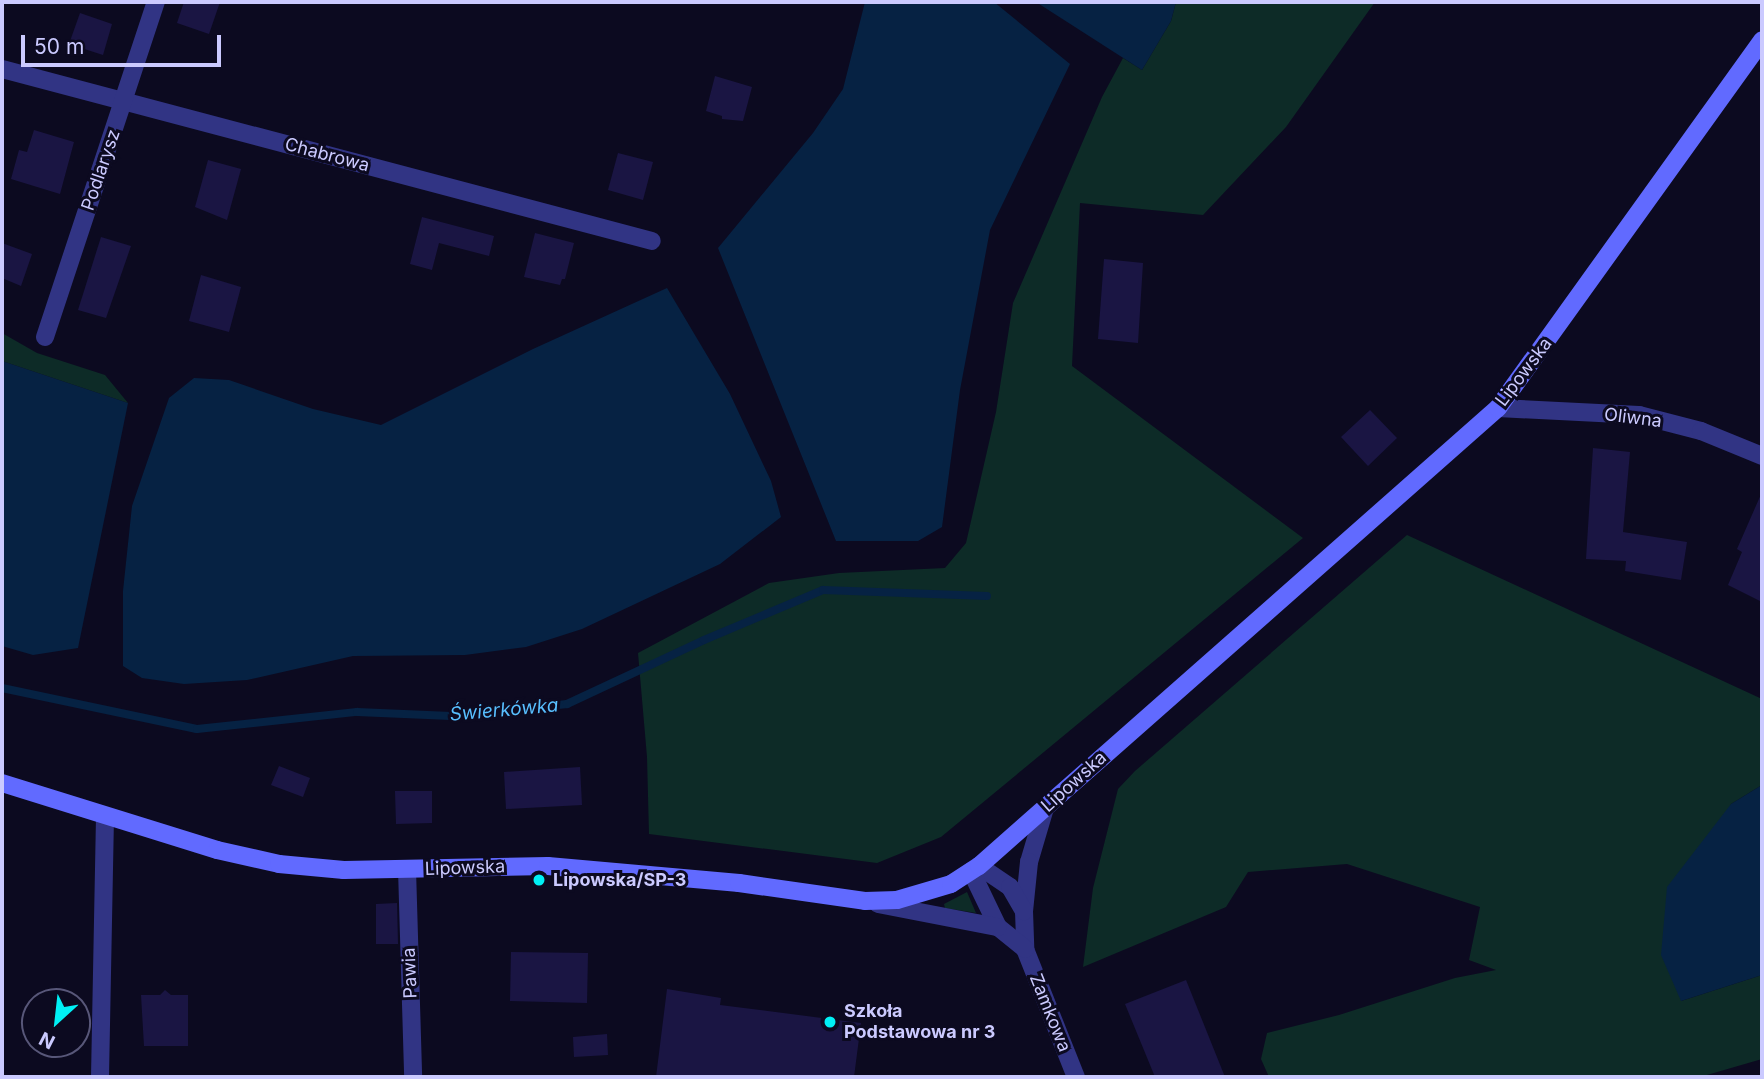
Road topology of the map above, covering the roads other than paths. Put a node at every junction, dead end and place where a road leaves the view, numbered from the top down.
1 (156, 2) edge
2 (1762, 40) edge
3 (2, 69) edge
4 (124, 102) junction
5 (652, 241) dead end
6 (45, 337) dead end
7 (1498, 408) junction
8 (1762, 456) edge
9 (2, 783) edge
10 (1045, 808) junction
11 (105, 816) junction
12 (407, 869) junction
13 (975, 869) junction
14 (865, 901) junction
15 (1024, 911) junction
16 (998, 927) junction
17 (1025, 949) junction
18 (100, 1077) edge
19 (413, 1077) edge
20 (1076, 1077) edge

1 - 4 street, Podlarysz
2 - 7 street, Lipowska
3 - 4 street, Chabrowa
4 - 5 street, Chabrowa
4 - 6 street, Podlarysz
7 - 8 street, Oliwna
7 - 10 street, Lipowska
9 - 11 street, Lipowska
10 - 13 street, Lipowska
10 - 15 street, Zamkowa
11 - 12 street, Lipowska
11 - 18 street
12 - 14 street, Lipowska
12 - 19 street, Pawia
13 - 14 street, Lipowska
13 - 15 street
13 - 16 street, Zamkowa
14 - 16 street, Zamkowa
15 - 17 street, Zamkowa
16 - 17 street, Zamkowa
17 - 20 street, Zamkowa

